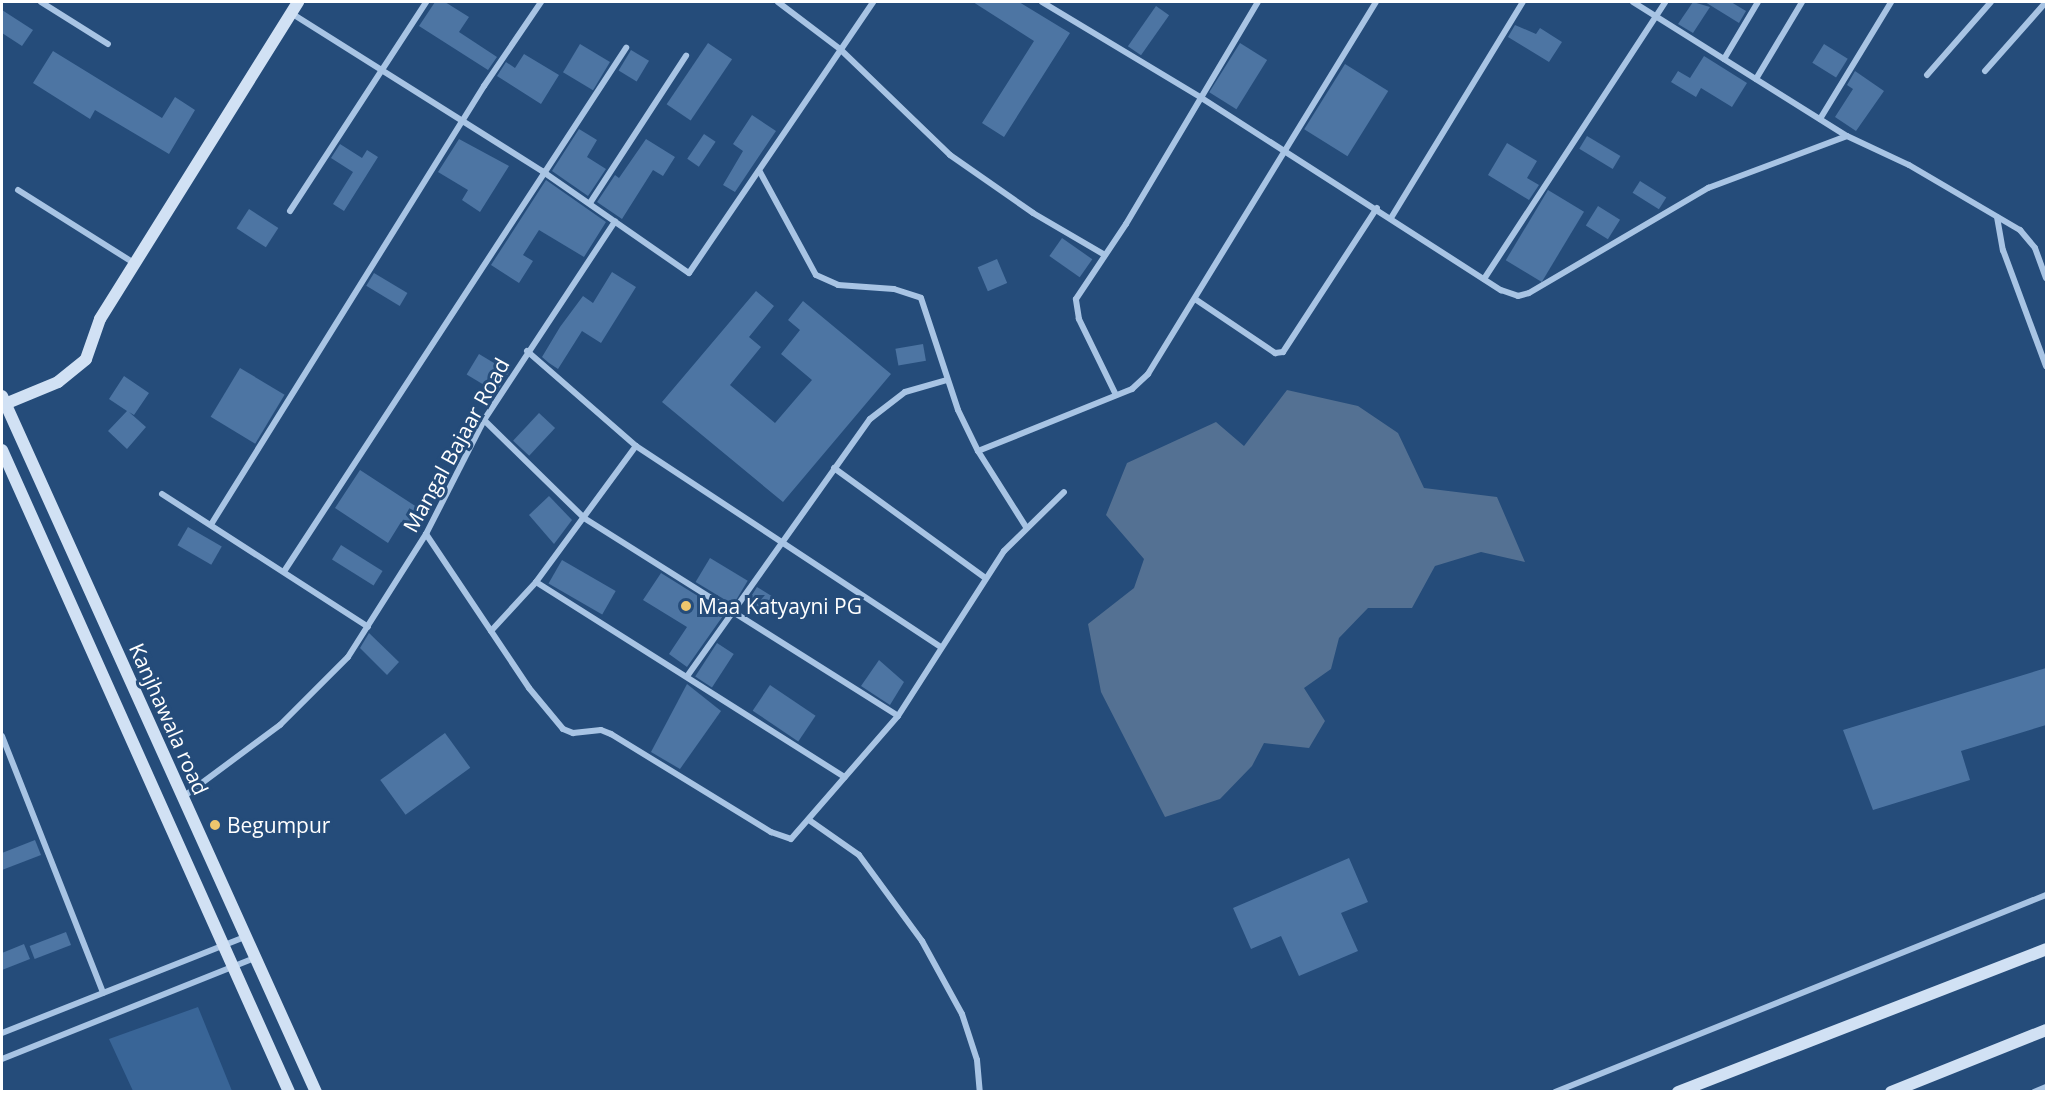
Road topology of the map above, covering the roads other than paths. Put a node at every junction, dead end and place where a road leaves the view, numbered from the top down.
1 (44, 2) edge
2 (298, 2) edge
3 (426, 2) edge
4 (541, 2) edge
5 (778, 2) edge
6 (873, 2) edge
7 (1041, 2) edge
8 (1258, 2) edge
9 (1376, 2) edge
10 (1523, 2) edge
11 (1633, 2) edge
12 (1665, 2) edge
13 (1758, 2) edge
14 (1802, 2) edge
15 (1891, 2) edge
16 (1991, 2) edge
17 (2046, 2) edge
18 (291, 13) junction
19 (1656, 16) junction
20 (108, 44) dead end
21 (626, 48) dead end
22 (840, 49) junction
23 (686, 57) dead end
24 (1724, 59) junction
25 (380, 68) junction
26 (1985, 71) dead end
27 (1927, 75) dead end
28 (1756, 79) junction
29 (1200, 96) junction
30 (1820, 119) junction
31 (463, 121) junction
32 (1847, 136) junction
33 (1285, 151) junction
34 (542, 171) junction
35 (760, 172) junction
36 (18, 190) dead end
37 (590, 203) junction
38 (1377, 208) junction
39 (290, 211) dead end
40 (1391, 218) junction
41 (1997, 218) junction
42 (615, 221) junction
43 (1104, 255) junction
44 (135, 263) junction
45 (2046, 278) edge
46 (1484, 279) junction
47 (1195, 299) junction
48 (527, 351) junction
49 (2046, 366) edge
50 (947, 380) junction
51 (1116, 395) junction
52 (3, 402) edge
53 (484, 420) junction
54 (636, 446) junction
55 (2, 450) edge
56 (978, 451) junction
57 (834, 468) junction
58 (1064, 492) dead end
59 (162, 494) dead end
60 (584, 518) junction
61 (212, 523) junction
62 (1026, 527) junction
63 (426, 534) junction
64 (781, 542) junction
65 (285, 570) junction
66 (984, 577) junction
67 (536, 582) junction
68 (733, 610) junction
69 (368, 627) junction
70 (491, 631) junction
71 (941, 647) junction
72 (688, 675) junction
73 (898, 716) junction
74 (2, 736) edge
75 (844, 777) junction
76 (183, 798) junction
77 (809, 820) junction
78 (2046, 896) edge
79 (245, 937) junction
80 (225, 945) junction
81 (2046, 949) edge
82 (255, 958) junction
83 (234, 967) junction
84 (103, 993) junction
85 (2046, 1030) edge
86 (2, 1033) edge
87 (2, 1059) edge
88 (2046, 1087) edge
89 (289, 1092) edge
90 (316, 1092) edge
91 (980, 1092) edge
92 (1555, 1092) edge
93 (1678, 1092) edge
94 (1891, 1092) edge
95 (2034, 1092) edge

1 - 20 street
2 - 18 main road
3 - 25 street
4 - 31 street
5 - 22 street
6 - 22 street
7 - 29 street
8 - 29 street
9 - 33 street
10 - 40 street
11 - 19 street
12 - 19 street
13 - 24 street
14 - 28 street
15 - 30 street
16 - 27 street
17 - 26 street
18 - 25 street
18 - 44 main road
19 - 24 street
19 - 46 street
21 - 34 street
22 - 35 street
22 - 43 street
23 - 37 street
24 - 28 street
25 - 31 street
25 - 39 street
28 - 30 street
29 - 33 street
29 - 43 street
30 - 32 street
31 - 34 street
31 - 61 street
32 - 41 street
32 - 46 street
33 - 38 street
33 - 47 street
34 - 37 street
34 - 65 street
35 - 42 street
35 - 50 street
36 - 44 street
37 - 42 street
38 - 40 street
38 - 47 street
40 - 46 street
41 - 45 street
41 - 49 street
42 - 48 street, Mangal Bajaar Road
43 - 51 street
44 - 52 main road
47 - 51 street
48 - 53 street, Mangal Bajaar Road
48 - 54 street
50 - 56 street
50 - 57 street
51 - 56 street
52 - 76 main road, Kanjhawala road
53 - 60 street
53 - 63 street, Mangal Bajaar Road
54 - 60 street
54 - 64 street
55 - 80 main road, Kanjhawala road
56 - 62 street
57 - 64 street
57 - 66 street
58 - 62 street
59 - 61 street
60 - 67 street
60 - 68 street
61 - 65 street
62 - 66 street
63 - 69 street, Mangal Bajaar Road
63 - 70 street
64 - 68 street
64 - 71 street
65 - 69 street
66 - 71 street
67 - 70 street
67 - 72 street
68 - 72 street
68 - 73 street
69 - 76 street, Mangal Bajaar Road
70 - 77 street
71 - 73 street
72 - 75 street
73 - 75 street
74 - 84 street
75 - 77 street
76 - 79 main road, Kanjhawala road
77 - 91 street
78 - 92 street
79 - 80 street
79 - 82 main road, Kanjhawala road
80 - 83 main road, Kanjhawala road
80 - 84 street
81 - 93 main road
82 - 83 street
82 - 90 main road, Kanjhawala road
83 - 87 street
83 - 89 main road, Kanjhawala road
84 - 86 street
85 - 94 main road
88 - 95 street

